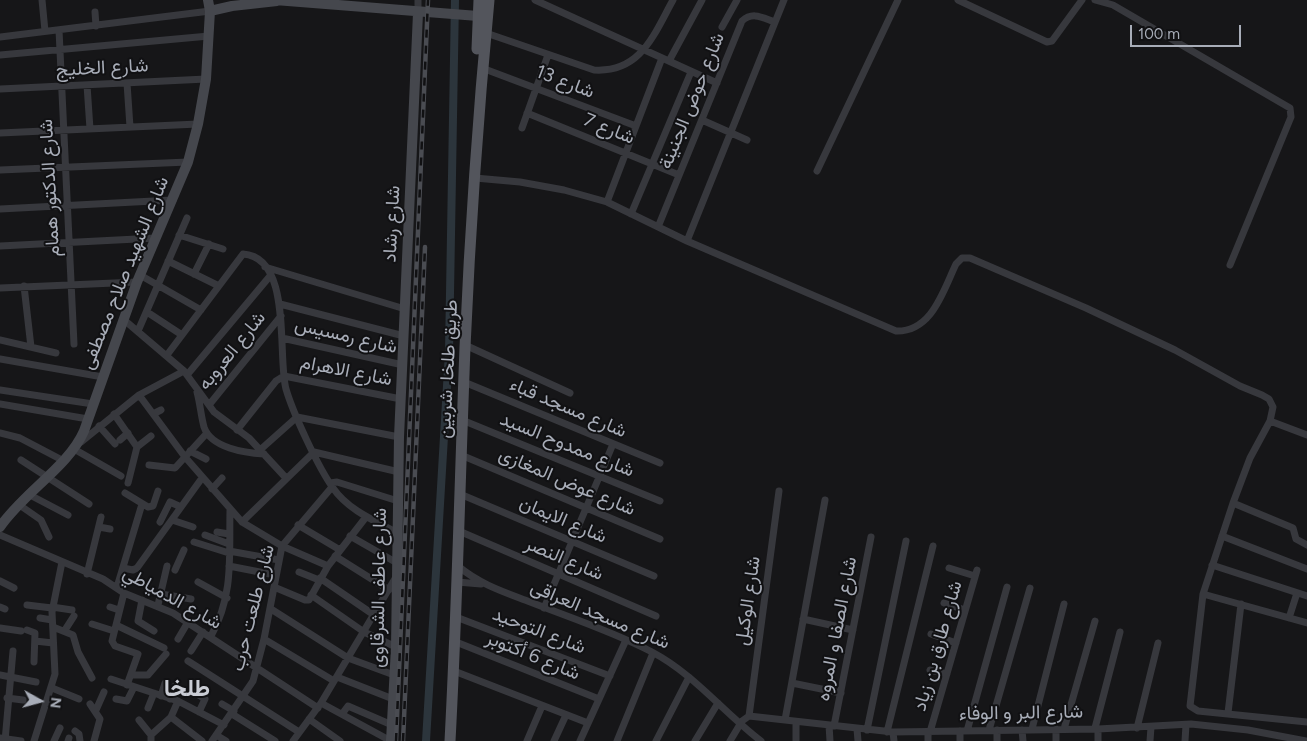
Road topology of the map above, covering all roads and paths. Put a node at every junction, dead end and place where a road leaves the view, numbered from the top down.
1 (42, 0) edge
2 (208, 0) edge
3 (276, 0) edge
4 (418, 0) edge
5 (480, 0) edge
6 (489, 0) edge
7 (535, 0) edge
8 (674, 0) edge
9 (702, 0) edge
10 (737, 0) edge
11 (784, 0) edge
12 (898, 0) edge
13 (958, 0) edge
14 (1082, 0) edge
15 (1095, 0) edge
16 (326, 2) edge
17 (353, 4) edge
18 (94, 12) dead end
19 (210, 12) junction
20 (418, 13) junction
21 (473, 16) junction
22 (775, 22) junction
23 (96, 26) junction
24 (722, 27) dead end
25 (59, 30) junction
26 (45, 32) junction
27 (486, 33) junction
28 (209, 36) junction
29 (0, 37) edge
30 (60, 50) junction
31 (645, 51) junction
32 (548, 54) junction
33 (0, 55) edge
34 (666, 60) junction
35 (482, 68) junction
36 (691, 72) junction
37 (206, 79) junction
38 (127, 83) junction
39 (717, 83) junction
40 (87, 85) junction
41 (61, 86) junction
42 (536, 88) junction
43 (0, 89) edge
44 (527, 113) junction
45 (478, 115) junction
46 (702, 120) junction
47 (198, 124) junction
48 (636, 126) junction
49 (130, 127) junction
50 (522, 128) dead end
51 (90, 129) junction
52 (64, 130) junction
53 (0, 132) edge
54 (730, 133) junction
55 (747, 140) dead end
56 (626, 153) junction
57 (188, 162) junction
58 (652, 164) junction
59 (65, 168) junction
60 (0, 170) edge
61 (817, 171) dead end
62 (679, 174) junction
63 (475, 178) junction
64 (173, 200) junction
65 (607, 202) junction
66 (67, 206) junction
67 (0, 209) edge
68 (632, 214) junction
69 (187, 218) dead end
70 (658, 227) junction
71 (179, 235) junction
72 (156, 238) junction
73 (687, 241) junction
74 (69, 242) junction
75 (209, 244) junction
76 (0, 246) edge
77 (224, 248) dead end
78 (168, 261) junction
79 (1230, 265) dead end
80 (265, 267) junction
81 (194, 274) junction
82 (270, 276) junction
83 (139, 278) junction
84 (71, 284) junction
85 (158, 285) junction
86 (24, 286) junction
87 (219, 286) junction
88 (0, 288) edge
89 (280, 304) junction
90 (201, 310) junction
91 (405, 310) junction
92 (147, 312) junction
93 (281, 316) junction
94 (123, 318) junction
95 (138, 331) junction
96 (182, 335) junction
97 (404, 336) junction
98 (282, 338) junction
99 (0, 340) edge
100 (74, 344) dead end
101 (465, 345) junction
102 (30, 348) junction
103 (56, 354) dead end
104 (168, 355) junction
105 (0, 360) edge
106 (402, 365) junction
107 (186, 373) junction
108 (284, 376) junction
109 (103, 377) junction
110 (464, 382) junction
111 (197, 388) junction
112 (0, 390) edge
113 (570, 393) dead end
114 (139, 395) junction
115 (401, 399) junction
116 (0, 404) edge
117 (93, 404) junction
118 (209, 405) junction
119 (161, 410) dead end
120 (114, 414) junction
121 (153, 414) junction
122 (297, 417) junction
123 (88, 419) junction
124 (462, 420) junction
125 (1270, 421) junction
126 (99, 426) junction
127 (237, 430) junction
128 (0, 433) edge
129 (128, 433) junction
130 (207, 433) junction
131 (1307, 435) edge
132 (151, 436) dead end
133 (399, 437) junction
134 (613, 444) junction
135 (76, 446) junction
136 (137, 447) junction
137 (262, 452) junction
138 (314, 452) junction
139 (188, 454) junction
140 (461, 455) junction
141 (206, 459) dead end
142 (21, 460) dead end
143 (62, 460) junction
144 (660, 464) dead end
145 (149, 465) dead end
146 (399, 472) junction
147 (46, 476) junction
148 (121, 476) dead end
149 (600, 476) junction
150 (202, 478) junction
151 (222, 478) dead end
152 (286, 478) junction
153 (128, 483) dead end
154 (331, 485) junction
155 (212, 489) junction
156 (158, 491) dead end
157 (779, 491) dead end
158 (125, 493) dead end
159 (28, 494) junction
160 (460, 494) junction
161 (825, 500) dead end
162 (398, 501) junction
163 (660, 501) dead end
164 (1233, 503) junction
165 (18, 504) junction
166 (89, 504) dead end
167 (142, 504) junction
168 (181, 508) junction
169 (586, 508) junction
170 (230, 510) junction
171 (68, 516) dead end
172 (101, 517) dead end
173 (366, 517) junction
174 (172, 520) junction
175 (160, 522) dead end
176 (242, 522) junction
177 (298, 525) junction
178 (0, 527) edge
179 (99, 527) junction
180 (193, 527) dead end
181 (110, 529) dead end
182 (459, 531) junction
183 (218, 532) dead end
184 (398, 533) junction
185 (229, 534) junction
186 (0, 535) edge
187 (205, 535) dead end
188 (350, 536) junction
189 (1222, 536) junction
190 (49, 537) dead end
191 (871, 537) dead end
192 (660, 539) dead end
193 (572, 541) junction
194 (906, 541) dead end
195 (194, 542) dead end
196 (1307, 545) edge
197 (282, 546) junction
198 (933, 546) dead end
199 (229, 549) junction
200 (184, 550) dead end
201 (340, 550) junction
202 (335, 556) junction
203 (279, 560) junction
204 (62, 562) junction
205 (397, 563) junction
206 (1212, 565) junction
207 (229, 566) junction
208 (328, 566) junction
209 (458, 566) junction
210 (123, 568) junction
211 (949, 568) dead end
212 (1307, 569) edge
213 (299, 572) dead end
214 (87, 574) junction
215 (275, 574) junction
216 (558, 574) junction
217 (397, 575) junction
218 (654, 576) dead end
219 (319, 579) junction
220 (0, 581) edge
221 (198, 582) dead end
222 (458, 582) junction
223 (488, 586) junction
224 (117, 587) junction
225 (274, 587) junction
226 (1007, 587) dead end
227 (14, 588) dead end
228 (1030, 588) dead end
229 (389, 590) junction
230 (124, 593) junction
231 (1297, 593) junction
232 (161, 594) junction
233 (1203, 594) junction
234 (311, 595) junction
235 (1307, 596) edge
236 (227, 598) junction
237 (191, 599) dead end
238 (142, 600) junction
239 (944, 603) dead end
240 (1064, 604) dead end
241 (1241, 604) junction
242 (27, 605) dead end
243 (158, 605) junction
244 (110, 607) dead end
245 (52, 608) junction
246 (544, 608) junction
247 (270, 609) junction
248 (120, 610) junction
249 (965, 610) junction
250 (374, 615) junction
251 (656, 616) dead end
252 (456, 617) junction
253 (40, 618) dead end
254 (1290, 618) junction
255 (803, 620) junction
256 (1095, 621) dead end
257 (188, 622) junction
258 (1307, 623) edge
259 (52, 624) junction
260 (92, 624) dead end
261 (0, 628) edge
262 (115, 628) junction
263 (65, 630) junction
264 (853, 630) junction
265 (154, 631) dead end
266 (203, 632) junction
267 (364, 632) junction
268 (1120, 632) dead end
269 (931, 634) dead end
270 (210, 636) junction
271 (178, 639) dead end
272 (264, 639) junction
273 (626, 640) junction
274 (35, 641) junction
275 (53, 642) junction
276 (456, 642) junction
277 (956, 643) junction
278 (1158, 643) dead end
279 (396, 647) junction
280 (13, 650) dead end
281 (191, 651) dead end
282 (653, 652) junction
283 (348, 658) junction
284 (188, 661) dead end
285 (34, 662) dead end
286 (256, 669) junction
287 (930, 670) dead end
288 (454, 671) junction
289 (947, 674) junction
290 (0, 675) edge
291 (131, 675) junction
292 (394, 676) junction
293 (610, 676) junction
294 (10, 677) junction
295 (689, 677) junction
296 (92, 678) dead end
297 (111, 679) dead end
298 (336, 679) junction
299 (36, 682) dead end
300 (165, 683) dead end
301 (792, 683) junction
302 (130, 686) junction
303 (175, 686) dead end
304 (52, 688) junction
305 (104, 692) dead end
306 (194, 692) dead end
307 (841, 693) junction
308 (157, 695) junction
309 (244, 697) junction
310 (80, 699) dead end
311 (116, 699) dead end
312 (170, 699) junction
313 (393, 699) junction
314 (23, 700) dead end
315 (599, 700) junction
316 (178, 701) junction
317 (5, 702) edge
318 (718, 703) junction
319 (90, 704) dead end
320 (222, 704) dead end
321 (319, 706) junction
322 (542, 706) junction
323 (148, 708) dead end
324 (96, 710) junction
325 (199, 712) junction
326 (233, 712) junction
327 (1228, 713) junction
328 (342, 714) junction
329 (566, 715) junction
330 (749, 716) junction
331 (171, 717) junction
332 (309, 719) junction
333 (139, 720) dead end
334 (785, 720) junction
335 (796, 722) junction
336 (1307, 722) edge
337 (588, 723) junction
338 (3, 724) edge
339 (224, 725) junction
340 (392, 725) junction
341 (740, 725) junction
342 (1186, 725) junction
343 (832, 726) junction
344 (1151, 727) junction
345 (60, 728) dead end
346 (1097, 728) junction
347 (1137, 728) junction
348 (857, 729) junction
349 (1032, 729) junction
350 (1056, 729) junction
351 (1064, 729) junction
352 (867, 730) junction
353 (993, 730) junction
354 (1022, 730) junction
355 (75, 731) dead end
356 (964, 731) junction
357 (299, 732) junction
358 (890, 732) junction
359 (929, 732) junction
360 (151, 738) edge
361 (214, 738) edge
362 (3, 739) edge
363 (1293, 740) edge
364 (20, 741) edge
365 (34, 741) edge
366 (54, 741) edge
367 (80, 741) edge
368 (94, 741) edge
369 (202, 741) edge
370 (226, 741) edge
371 (275, 741) edge
372 (293, 741) edge
373 (340, 741) edge
374 (391, 741) edge
375 (450, 741) edge
376 (527, 741) edge
377 (554, 741) edge
378 (580, 741) edge
379 (617, 741) edge
380 (656, 741) edge
381 (695, 741) edge
382 (730, 741) edge
383 (761, 741) edge
384 (796, 741) edge
385 (830, 741) edge
386 (858, 741) edge
387 (894, 741) edge
388 (928, 741) edge
389 (960, 741) edge
390 (997, 741) edge
391 (1022, 741) edge
392 (1056, 741) edge
393 (1098, 741) edge
394 (1150, 741) edge
395 (1185, 741) edge
396 (1306, 741) edge

1 - 26 street
2 - 19 main road, شارع الشهيد صلاح مصطفى
3 - 16 main road
3 - 19 main road
4 - 20 street
5 - 21 main road
6 - 27 main road, طريق طلخا, شربين
7 - 31 street
8 - 31 street
9 - 34 street
10 - 24 street
11 - 22 street
12 - 61 street
13 - 14 street
15 - 79 street
16 - 17 main road
17 - 20 main road
18 - 23 street
19 - 23 street
19 - 28 main road, شارع الشهيد صلاح مصطفى
20 - 21 main road
20 - 91 main road, شارع رشاد
21 - 45 main road
22 - 39 street, شارع حوض الجنينة
22 - 54 street
23 - 25 street
25 - 26 street
25 - 30 street, شارع الدكتور همام
26 - 29 street
27 - 32 street
27 - 35 main road, طريق طلخا, شربين
28 - 30 street
28 - 37 main road, شارع الشهيد صلاح مصطفى
30 - 33 street
30 - 41 street, شارع الدكتور همام
31 - 32 street
31 - 34 street
32 - 42 street
34 - 36 street
34 - 48 street
35 - 42 street, شارع 13
35 - 45 main road, طريق طلخا, شربين
36 - 39 street
36 - 58 street
37 - 38 street, شارع الخليج
37 - 47 main road, شارع الشهيد صلاح مصطفى
38 - 40 street, شارع الخليج
38 - 49 street
39 - 46 street, شارع حوض الجنينة
40 - 41 street, شارع الخليج
40 - 51 street
41 - 43 street, شارع الخليج
41 - 52 street, شارع الدكتور همام
42 - 44 street
42 - 48 street, شارع 13
44 - 50 street
44 - 56 street, شارع 7
45 - 63 main road, طريق طلخا, شربين
46 - 54 street
46 - 62 street, شارع حوض الجنينة
47 - 49 street
47 - 57 main road, شارع الشهيد صلاح مصطفى
48 - 56 street
49 - 51 street
51 - 52 street
52 - 53 street
52 - 59 street, شارع الدكتور همام
54 - 55 street
54 - 73 street
56 - 58 street, شارع 7
56 - 65 street
57 - 59 street
57 - 64 main road, شارع الشهيد صلاح مصطفى
58 - 62 street, شارع 7
58 - 68 street
59 - 60 street
59 - 66 street, شارع الدكتور همام
62 - 70 street, شارع حوض الجنينة
63 - 65 street
63 - 101 main road, طريق طلخا, شربين
64 - 66 street
64 - 72 main road, شارع الشهيد صلاح مصطفى
65 - 68 street
66 - 67 street
66 - 74 street, شارع الدكتور همام
68 - 70 street
69 - 71 street
70 - 73 street
71 - 75 street
71 - 78 street
72 - 74 street
72 - 83 main road, شارع الشهيد صلاح مصطفى
73 - 125 street
74 - 76 street
74 - 84 street, شارع الدكتور همام
75 - 77 street
75 - 81 street
78 - 81 street
78 - 85 street
80 - 82 street
80 - 87 street
80 - 91 street
81 - 87 street
82 - 89 street
82 - 107 street
83 - 84 street
83 - 85 street
83 - 94 main road, شارع الشهيد صلاح مصطفى
84 - 86 street
84 - 100 street, شارع الدكتور همام
85 - 90 street
85 - 92 street
86 - 88 street
86 - 102 street
87 - 90 street
89 - 93 street
89 - 97 street
90 - 96 street
91 - 97 main road, شارع رشاد
92 - 95 street
92 - 96 street
93 - 98 street
93 - 118 street, شارع العروبه
94 - 95 street
94 - 109 main road, شارع الشهيد صلاح مصطفى
95 - 104 street
96 - 104 street
97 - 106 main road, شارع رشاد
98 - 106 street, شارع رمسيس
98 - 108 street
99 - 102 street
101 - 110 main road, طريق طلخا, شربين
101 - 113 street
102 - 103 street
104 - 107 street
105 - 109 street
106 - 115 main road, شارع رشاد
107 - 111 street
107 - 114 street
108 - 115 street, شارع الاهرام
108 - 122 street
108 - 127 street
109 - 117 main road, شارع الشهيد صلاح مصطفى
110 - 124 main road, طريق طلخا, شربين
110 - 134 street, شارع مسجد قباء
111 - 118 street
111 - 130 street
112 - 117 street
114 - 120 street
114 - 121 street
115 - 133 main road, شارع رشاد
116 - 123 street
117 - 123 main road, شارع الشهيد صلاح مصطفى
118 - 127 street
119 - 121 street
120 - 126 street
120 - 129 street
121 - 139 street
122 - 133 street
122 - 137 street
122 - 138 street
123 - 135 main road, شارع الشهيد صلاح مصطفى
124 - 140 main road, طريق طلخا, شربين
124 - 149 street, شارع ممدوح السيد
125 - 131 street
125 - 164 street
126 - 129 street
126 - 135 street
127 - 137 street
128 - 143 street
129 - 136 street
130 - 137 street
130 - 139 street
132 - 136 street
133 - 146 main road, شارع عاطف الشرقاوى
134 - 144 street, شارع مسجد قباء
134 - 149 street
135 - 143 main road, شارع الشهيد صلاح مصطفى
135 - 148 street
136 - 153 street
137 - 152 street
138 - 146 street
138 - 152 street
138 - 154 street
139 - 141 street
139 - 145 street
139 - 150 street
140 - 160 main road, طريق طلخا, شربين
140 - 169 street, شارع عوض المغازى
142 - 147 street
143 - 147 main road, شارع الشهيد صلاح مصطفى
146 - 162 main road, شارع عاطف الشرقاوى
147 - 159 main road, شارع الشهيد صلاح مصطفى
147 - 166 street
149 - 163 street, شارع ممدوح السيد
149 - 169 street
150 - 155 street
150 - 168 street
151 - 155 street
152 - 176 street
154 - 162 street
154 - 173 street
154 - 177 street, شارع طلعت حرب
155 - 170 street
156 - 167 street
157 - 330 street, شارع الوكيل
158 - 167 street
159 - 165 main road, شارع الشهيد صلاح مصطفى
159 - 171 street
160 - 182 main road, طريق طلخا, شربين
160 - 193 street, شارع الايمان
161 - 255 street
162 - 184 main road, شارع عاطف الشرقاوى
164 - 189 street
164 - 196 street
165 - 178 main road, شارع الشهيد صلاح مصطفى
165 - 190 street
167 - 210 street
168 - 174 street
168 - 175 street
169 - 192 street, شارع عوض المغازى
169 - 193 street
170 - 176 street
170 - 185 street
172 - 179 street
173 - 184 street
173 - 188 street
174 - 180 street
174 - 210 street
176 - 197 street
177 - 197 street, شارع طلعت حرب
177 - 201 street
179 - 181 street
179 - 214 street
182 - 209 main road, طريق طلخا, شربين
182 - 216 street, شارع النصر
183 - 185 street
184 - 205 main road, شارع عاطف الشرقاوى
185 - 199 street
186 - 204 street, شارع الدمياطي
187 - 199 street
188 - 201 street
188 - 205 street
189 - 206 street
189 - 212 street
191 - 264 street, شارع الصفا و المروه
193 - 216 street
193 - 218 street, شارع الايمان
194 - 352 street
195 - 199 street
197 - 203 street, شارع طلعت حرب
197 - 208 street
198 - 358 street
199 - 203 street
199 - 207 street
200 - 232 street
201 - 202 street
202 - 208 street
202 - 229 street
203 - 215 street, شارع طلعت حرب
204 - 214 street, شارع الدمياطي
204 - 245 street
205 - 217 main road, شارع عاطف الشرقاوى
206 - 231 street
206 - 233 street
207 - 215 street
207 - 236 street
208 - 219 street
209 - 222 main road, طريق طلخا, شربين
209 - 223 street, شارع مسجد العراقى
210 - 224 street
211 - 249 street, شارع طارق بن زياد
213 - 219 street
214 - 224 street, شارع الدمياطي
215 - 225 street, شارع طلعت حرب
216 - 246 street
216 - 251 street, شارع النصر
217 - 229 street
217 - 279 main road, شارع عاطف الشرقاوى
219 - 234 street
219 - 250 street
220 - 227 street
221 - 236 street
222 - 223 street, شارع مسجد العراقى
222 - 252 main road, طريق طلخا, شربين
223 - 246 street, شارع مسجد العراقى
224 - 230 street, شارع الدمياطي
225 - 234 street
225 - 247 street, شارع طلعت حرب
226 - 356 street
228 - 353 street
229 - 250 street
230 - 238 street, شارع الدمياطي
230 - 248 street
231 - 235 street
231 - 254 street
232 - 237 street
232 - 243 street
233 - 241 street
233 - 327 street
234 - 267 street
236 - 270 street
238 - 243 street, شارع الدمياطي
238 - 265 street
239 - 249 street
240 - 349 street
241 - 254 street
241 - 327 street
242 - 245 street
243 - 257 street, شارع الدمياطي
244 - 248 street
245 - 259 street
245 - 263 street
246 - 273 street, شارع مسجد العراقى
247 - 272 street, شارع طلعت حرب
247 - 283 street
248 - 262 street
249 - 277 street, شارع طارق بن زياد
250 - 267 street
252 - 276 main road, طريق طلخا, شربين
252 - 293 street, شارع التوحيد
253 - 259 street
254 - 258 street
255 - 264 street
255 - 301 street
256 - 351 street
257 - 266 street, شارع الدمياطي
257 - 271 street
259 - 263 street
259 - 275 street
260 - 262 street
261 - 274 street
262 - 291 street
262 - 291 street
263 - 296 street
264 - 307 street, شارع الصفا و المروه
266 - 270 street, شارع الدمياطي
266 - 281 street
267 - 279 street
267 - 283 street
268 - 346 street
269 - 277 street
270 - 286 street, شارع الدمياطي
272 - 286 street, شارع طلعت حرب
272 - 298 street
273 - 282 street, شارع مسجد العراقى
273 - 293 street
274 - 275 street
274 - 285 street
275 - 304 street
276 - 288 main road, طريق طلخا, شربين
276 - 315 street, شارع 6 أكتوبر
277 - 289 street, شارع طارق بن زياد
278 - 347 street
279 - 292 main road, شارع عاطف الشرقاوى
280 - 294 street
282 - 295 street, شارع مسجد العراقى
282 - 379 street
283 - 292 street
283 - 298 street
284 - 309 street
286 - 309 street, شارع طلعت حرب
286 - 321 street, شارع الدمياطي
287 - 289 street
288 - 322 street
288 - 375 main road, طريق طلخا, شربين
289 - 359 street, شارع طارق بن زياد
290 - 294 street
291 - 302 street
292 - 313 main road, شارع عاطف الشرقاوى
293 - 315 street
294 - 299 street
294 - 317 street
295 - 318 street, شارع مسجد العراقى
295 - 380 street
297 - 302 street
298 - 313 street
298 - 321 street
300 - 308 street
301 - 307 street
301 - 334 street
302 - 308 street
302 - 311 street
303 - 312 street
304 - 310 street
304 - 365 street
305 - 324 street
306 - 325 street
307 - 343 street, شارع الصفا و المروه
308 - 312 street
308 - 323 street
309 - 326 street, شارع طلعت حرب
309 - 357 street
312 - 316 street
313 - 340 main road, شارع عاطف الشرقاوى
314 - 317 street
315 - 337 street
316 - 325 street
316 - 331 street
317 - 338 street
318 - 341 street, شارع مسجد العراقى
318 - 381 street
319 - 324 street
320 - 326 street
321 - 328 street, شارع الدمياطي
321 - 332 street
322 - 329 street
322 - 376 street
324 - 368 street
325 - 339 street
326 - 339 street, شارع طلعت حرب
326 - 371 street
327 - 336 street
328 - 340 street
328 - 374 street, شارع الدمياطي
329 - 337 street
329 - 377 street
330 - 334 street, شارع البر و الوفاء
330 - 341 street
331 - 360 street
331 - 369 street
332 - 357 street
332 - 373 street
333 - 360 street
334 - 335 street, شارع البر و الوفاء
335 - 343 street, شارع البر و الوفاء
335 - 384 street
337 - 378 street
338 - 362 street
339 - 361 street, شارع طلعت حرب
340 - 374 main road, شارع عاطف الشرقاوى
341 - 382 street
341 - 383 street, شارع مسجد العراقى
342 - 344 street, شارع البر و الوفاء
342 - 363 street, شارع البر و الوفاء
342 - 395 street
343 - 348 street, شارع البر و الوفاء
343 - 385 street, شارع الصفا و المروه
344 - 347 street, شارع البر و الوفاء
344 - 394 street
345 - 366 street
346 - 347 street, شارع البر و الوفاء
346 - 351 street, شارع البر و الوفاء
346 - 393 street
348 - 352 street, شارع البر و الوفاء
348 - 386 street
349 - 350 street, شارع البر و الوفاء
349 - 354 street, شارع البر و الوفاء
350 - 351 street, شارع البر و الوفاء
350 - 392 street
352 - 358 street, شارع البر و الوفاء
353 - 354 street, شارع البر و الوفاء
353 - 356 street, شارع البر و الوفاء
353 - 390 street
354 - 391 street
355 - 367 street
356 - 359 street, شارع البر و الوفاء
356 - 389 street
357 - 372 street
358 - 359 street, شارع البر و الوفاء
358 - 387 street
359 - 388 street, شارع طارق بن زياد
361 - 370 street
362 - 364 street
363 - 396 street, شارع البر و الوفاء

